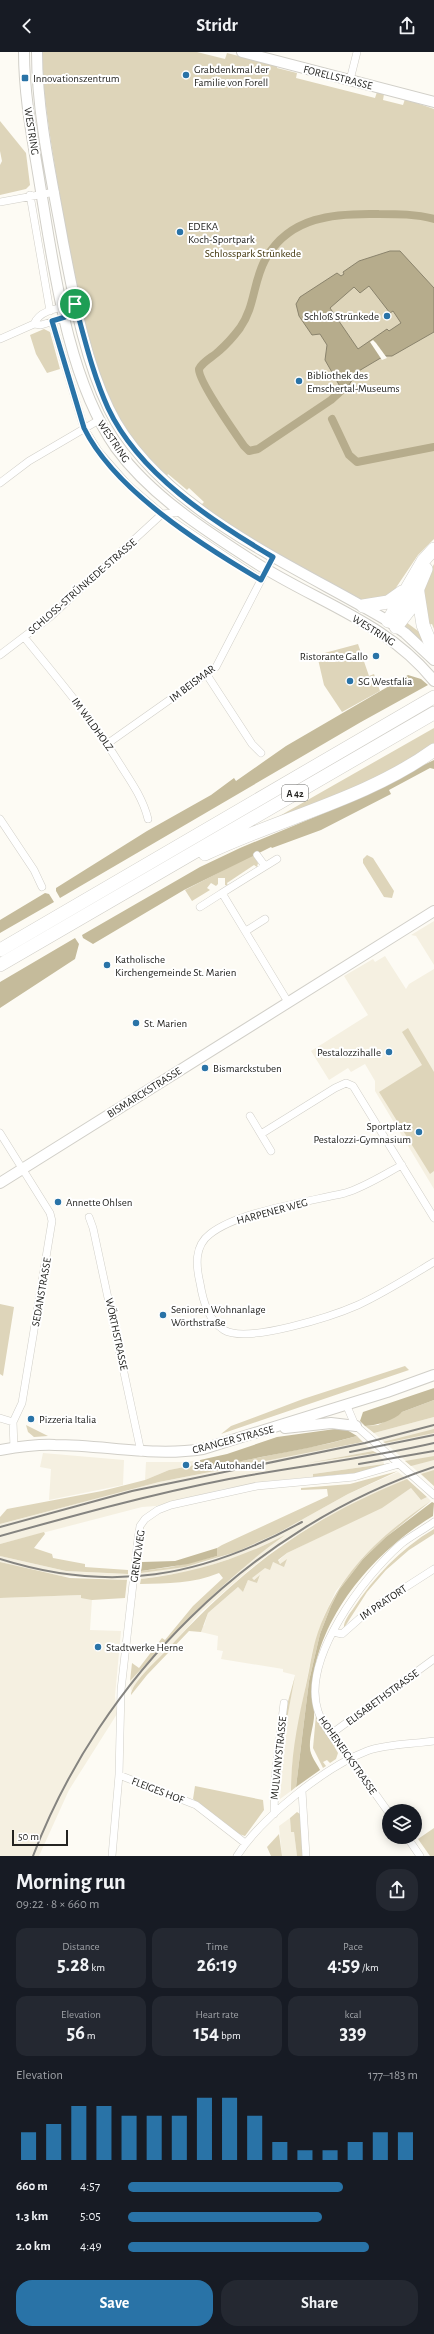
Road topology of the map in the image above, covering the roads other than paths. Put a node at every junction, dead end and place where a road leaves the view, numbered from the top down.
1 (24, 52) edge
2 (37, 52) edge
3 (242, 52) edge
4 (357, 52) edge
5 (350, 80) junction
6 (434, 102) edge
7 (55, 192) junction
8 (42, 193) junction
9 (30, 195) junction
10 (0, 202) edge
11 (76, 309) junction
12 (50, 311) junction
13 (64, 312) junction
14 (52, 321) junction
15 (34, 324) junction
16 (0, 339) edge
17 (99, 420) junction
18 (84, 428) junction
19 (0, 483) edge
20 (161, 494) junction
21 (183, 512) junction
22 (162, 514) junction
23 (434, 549) edge
24 (434, 556) edge
25 (273, 557) junction
26 (266, 569) junction
27 (261, 580) junction
28 (412, 589) junction
29 (363, 606) junction
30 (388, 629) junction
31 (24, 637) junction
32 (434, 652) edge
33 (0, 655) edge
34 (434, 660) edge
35 (208, 675) junction
36 (434, 681) edge
37 (434, 697) edge
38 (434, 713) edge
39 (107, 744) junction
40 (434, 750) edge
41 (261, 753) dead end
42 (428, 756) edge
43 (0, 819) edge
44 (148, 819) dead end
45 (257, 855) dead end
46 (277, 859) dead end
47 (264, 866) junction
48 (157, 874) junction
49 (42, 887) dead end
50 (222, 893) junction
51 (200, 907) dead end
52 (434, 911) edge
53 (266, 919) dead end
54 (246, 931) junction
55 (0, 950) edge
56 (0, 965) edge
57 (288, 1002) junction
58 (250, 1116) dead end
59 (0, 1133) edge
60 (261, 1134) junction
61 (271, 1151) dead end
62 (402, 1165) junction
63 (23, 1168) junction
64 (0, 1183) edge
65 (89, 1217) dead end
66 (434, 1218) edge
67 (434, 1262) edge
68 (434, 1375) edge
69 (346, 1404) junction
70 (0, 1418) edge
71 (13, 1422) junction
72 (279, 1426) junction
73 (356, 1426) junction
74 (14, 1448) junction
75 (0, 1450) edge
76 (141, 1452) junction
77 (399, 1464) junction
78 (434, 1495) edge
79 (434, 1522) edge
80 (434, 1569) edge
81 (333, 1632) junction
82 (434, 1659) edge
83 (284, 1703) dead end
84 (331, 1734) junction
85 (434, 1740) edge
86 (350, 1760) junction
87 (120, 1775) junction
88 (302, 1791) junction
89 (382, 1804) edge
90 (274, 1814) junction
91 (245, 1843) junction
92 (412, 1844) edge
93 (112, 1856) edge
94 (237, 1856) edge
95 (306, 1856) edge
96 (420, 1856) edge

1 - 8 main road, WESTRING
2 - 7 main road, WESTRING
3 - 5 main road, FORELLSTRASSE
4 - 5 street
5 - 6 main road, FORELLSTRASSE
7 - 8 street
7 - 11 main road, WESTRING
8 - 9 street
8 - 13 main road, WESTRING
9 - 10 street
9 - 12 street
11 - 13 street
11 - 25 main road, WESTRING
12 - 13 street
12 - 15 street
13 - 14 street
13 - 17 main road, WESTRING
14 - 15 street
14 - 18 street, WESTRING
15 - 16 street
17 - 18 street
17 - 20 main road, WESTRING
18 - 19 street
18 - 22 street, WESTRING
20 - 21 main road, WESTRING
20 - 22 street
21 - 22 street
21 - 26 main road, WESTRING
22 - 27 street, WESTRING
22 - 31 street, SCHLOSS-STRÜNKEDE-STRASSE
23 - 28 highway
24 - 28 highway
25 - 26 street, IM BEISMAR
25 - 29 main road, WESTRING
26 - 27 street, IM BEISMAR
26 - 30 main road, WESTRING
27 - 35 street, IM BEISMAR
28 - 29 highway
28 - 30 highway
28 - 32 highway
29 - 30 main road, WESTRING
30 - 34 main road, WESTRING
30 - 36 main road, WESTRING
31 - 33 street, SCHLOSS-STRÜNKEDE-STRASSE
31 - 39 street, IM WILDHOLZ
35 - 39 street, IM BEISMAR
35 - 41 street
37 - 55 highway, A 42
38 - 48 highway, A 42
39 - 44 street, IM WILDHOLZ
40 - 42 highway
42 - 48 highway
43 - 49 street
45 - 47 street
46 - 47 street
47 - 50 street
48 - 56 highway, A 42
50 - 51 street
50 - 54 street
52 - 57 main road, BISMARCKSTRASSE
53 - 54 street
54 - 57 street
57 - 63 main road, BISMARCKSTRASSE
58 - 60 street
59 - 63 street, SEDANSTRASSE
60 - 61 street
60 - 62 street
62 - 66 street
62 - 67 street, HARPENER WEG
63 - 64 main road, BISMARCKSTRASSE
63 - 71 street, SEDANSTRASSE
65 - 76 street, WÖRTHSTRASSE
68 - 69 main road, CRANGER STRASSE
69 - 72 main road, CRANGER STRASSE
69 - 73 street
70 - 71 street
71 - 74 street
72 - 73 main road
72 - 76 main road, CRANGER STRASSE
73 - 77 street
74 - 75 main road, CRANGER STRASSE
74 - 76 main road, CRANGER STRASSE
77 - 78 street
77 - 87 street, GRENZWEG
79 - 81 street, HOHENEICKSTRASSE
80 - 81 street, IM PRATORT
81 - 84 street, HOHENEICKSTRASSE
82 - 84 street, ELISABETHSTRASSE
83 - 90 street, MULVANYSTRASSE
84 - 86 street, HOHENEICKSTRASSE
85 - 86 street, MULVANYSTRASSE
86 - 88 street, MULVANYSTRASSE
86 - 89 street, HOHENEICKSTRASSE
87 - 91 street, FLEIGES HOF
87 - 93 street, GRENZWEG
88 - 90 street, MULVANYSTRASSE
88 - 95 street
90 - 91 street, MULVANYSTRASSE
91 - 94 street, MULVANYSTRASSE
92 - 96 street

